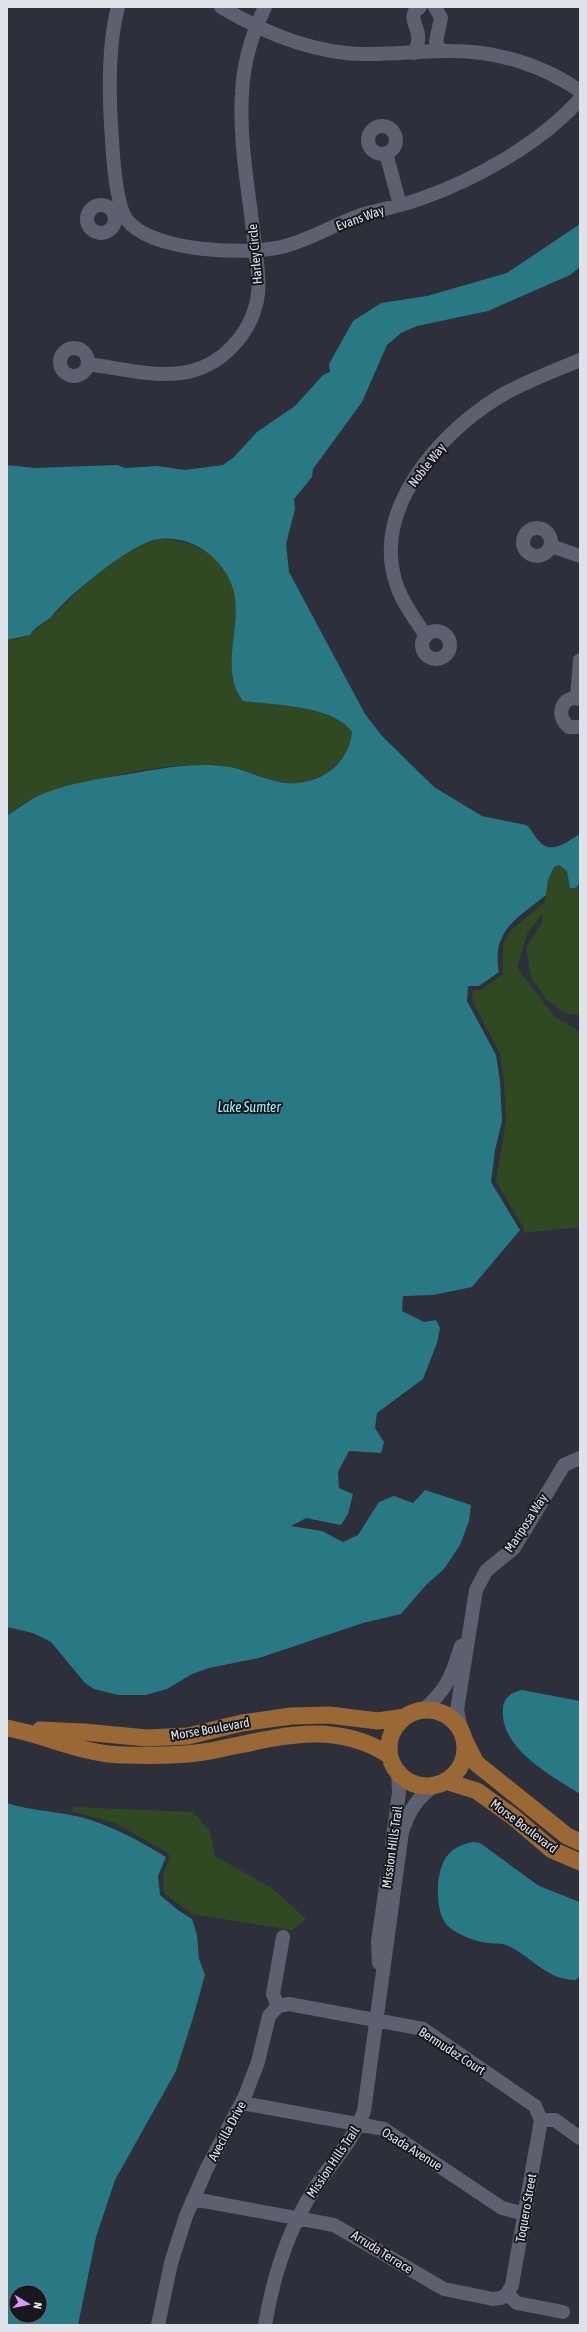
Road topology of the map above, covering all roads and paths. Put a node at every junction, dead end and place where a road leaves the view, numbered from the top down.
1 (118, 7) edge
2 (221, 7) edge
3 (265, 7) edge
4 (420, 7) edge
5 (435, 7) edge
6 (257, 27) junction
7 (440, 51) junction
8 (414, 53) junction
9 (580, 92) edge
10 (580, 99) edge
11 (386, 154) dead end
12 (400, 204) junction
13 (255, 250) junction
14 (580, 360) edge
15 (88, 364) dead end
16 (551, 546) dead end
17 (580, 556) edge
18 (426, 636) dead end
19 (580, 660) edge
20 (578, 698) edge
21 (580, 727) edge
22 (580, 1458) edge
23 (470, 1615) junction
24 (423, 1710) junction
25 (405, 1717) junction
26 (11, 1729) edge
27 (463, 1737) junction
28 (390, 1755) junction
29 (398, 1773) junction
30 (441, 1783) junction
31 (580, 1842) edge
32 (580, 1862) edge
33 (283, 1937) dead end
34 (379, 1992) junction
35 (278, 2006) junction
36 (375, 2020) junction
37 (242, 2103) junction
38 (541, 2120) junction
39 (359, 2124) junction
40 (580, 2138) edge
41 (193, 2199) junction
42 (525, 2214) junction
43 (298, 2218) junction
44 (507, 2294) junction
45 (563, 2312) dead end
46 (158, 2325) edge
47 (267, 2325) edge

1 - 13 street, Evans Way
2 - 6 street
3 - 6 street, Harley Circle
4 - 8 street
5 - 7 street
6 - 8 street
6 - 13 street, Harley Circle
7 - 8 street
7 - 9 street
10 - 12 street, Evans Way
11 - 12 street
12 - 13 street, Evans Way
13 - 15 street, Harley Circle
14 - 18 street, Noble Way
16 - 17 street
19 - 20 street
20 - 21 street
22 - 23 street, Mariposa Way
23 - 24 street, Mariposa Way
23 - 27 street, Mariposa Way
24 - 25 main road
24 - 27 main road
25 - 26 main road, Morse Boulevard
25 - 28 main road
26 - 28 main road, Morse Boulevard
27 - 30 main road
27 - 31 main road, Morse Boulevard
28 - 29 main road
29 - 30 main road
29 - 34 street, Mission Hills Trail
30 - 32 main road, Morse Boulevard
30 - 34 street, Mission Hills Trail
33 - 35 street
34 - 36 street, Mission Hills Trail
35 - 36 street, Bermudez Court
35 - 37 street, Avecilla Drive
36 - 38 street, Bermudez Court
36 - 39 street, Mission Hills Trail
37 - 39 street, Osada Avenue
37 - 41 street, Avecilla Drive
38 - 40 street
38 - 42 street, Toquero Street
39 - 42 street, Osada Avenue
39 - 43 street, Mission Hills Trail
41 - 43 street, Arruda Terrace
41 - 46 street, Avecilla Drive
42 - 44 street, Toquero Street
43 - 44 street, Arruda Terrace
43 - 47 street, Mission Hills Trail
44 - 45 street

